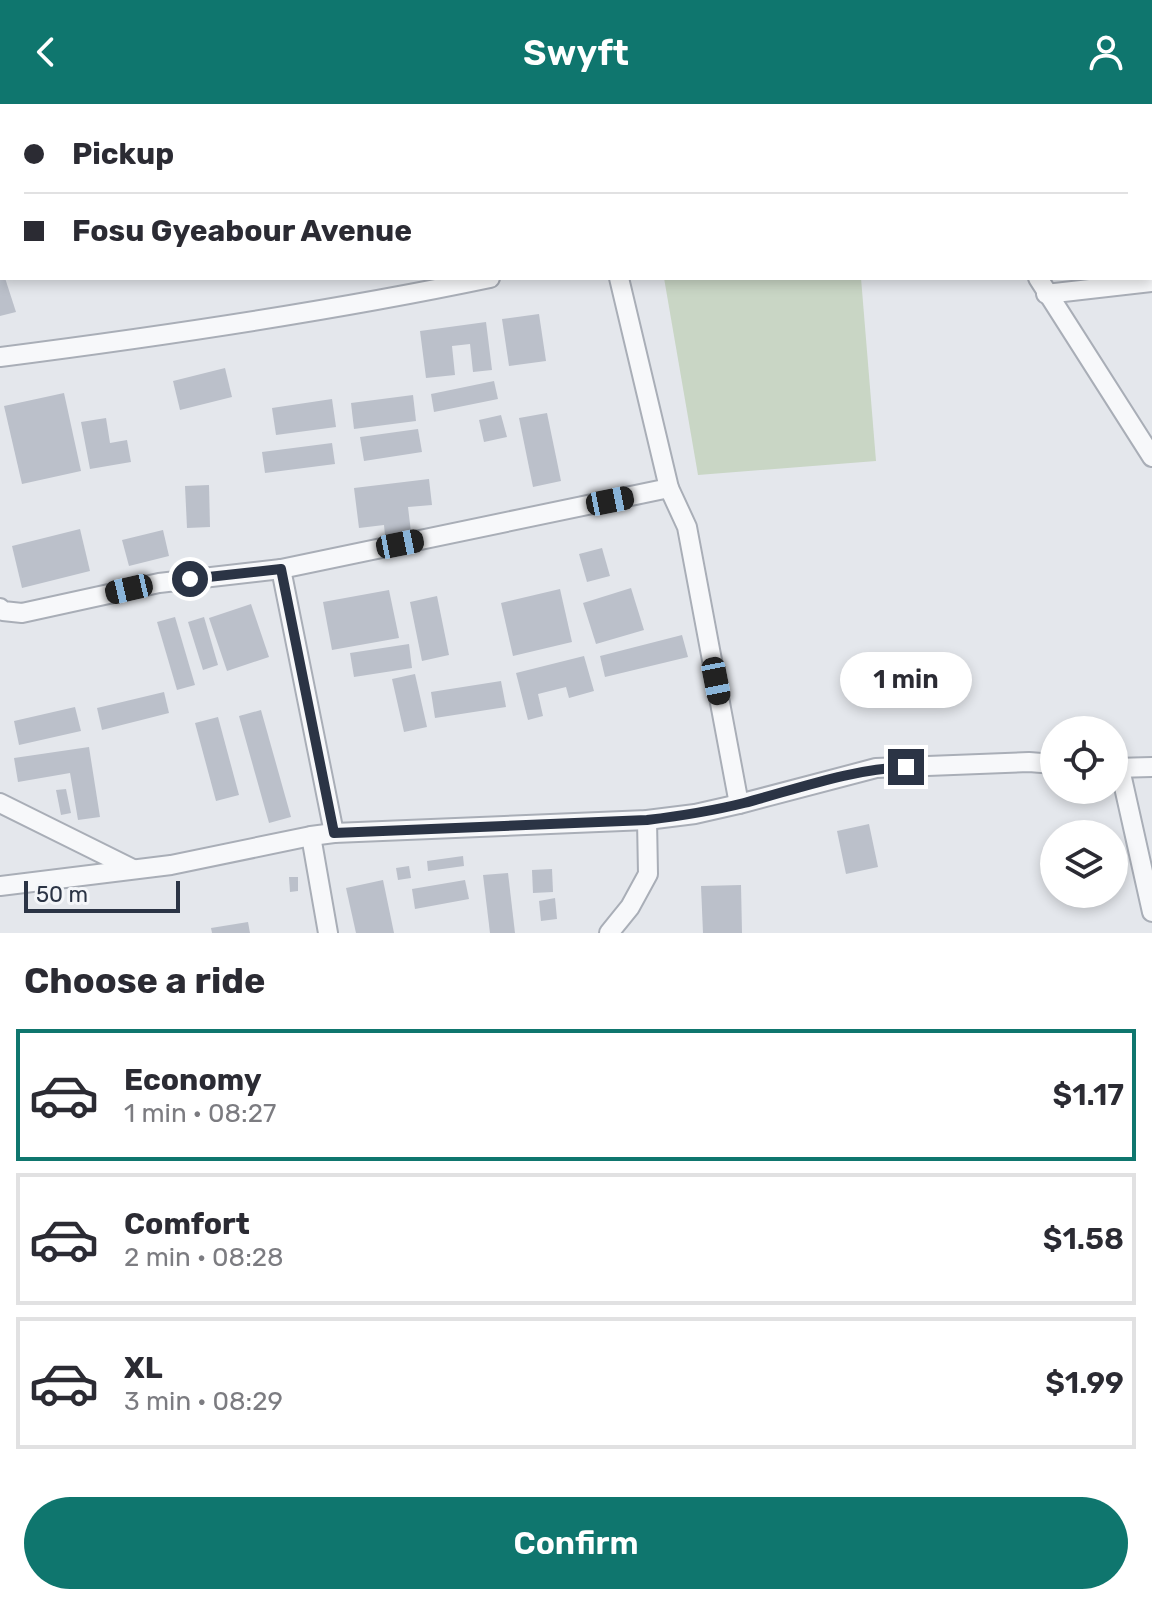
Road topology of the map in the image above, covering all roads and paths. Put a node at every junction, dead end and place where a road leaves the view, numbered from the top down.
1 (481, 280) edge
2 (619, 280) edge
3 (1152, 282) edge
4 (1042, 286) edge
5 (0, 357) edge
6 (1152, 457) edge
7 (669, 488) junction
8 (281, 569) junction
9 (0, 608) edge
10 (1040, 763) edge
11 (1152, 767) edge
12 (1128, 768) edge
13 (0, 803) edge
14 (739, 804) junction
15 (1126, 804) edge
16 (647, 820) junction
17 (334, 833) junction
18 (311, 836) junction
19 (133, 869) junction
20 (0, 886) edge
21 (1152, 912) edge
22 (328, 933) edge
23 (609, 933) edge

1 - 5 street
2 - 7 street
3 - 4 street
4 - 6 street
7 - 8 street
7 - 14 street
8 - 9 street
8 - 17 street
10 - 14 street
11 - 12 street
13 - 19 street
14 - 16 street
15 - 21 street
16 - 17 street
16 - 23 street
17 - 18 street
18 - 19 street
18 - 22 street
19 - 20 street

